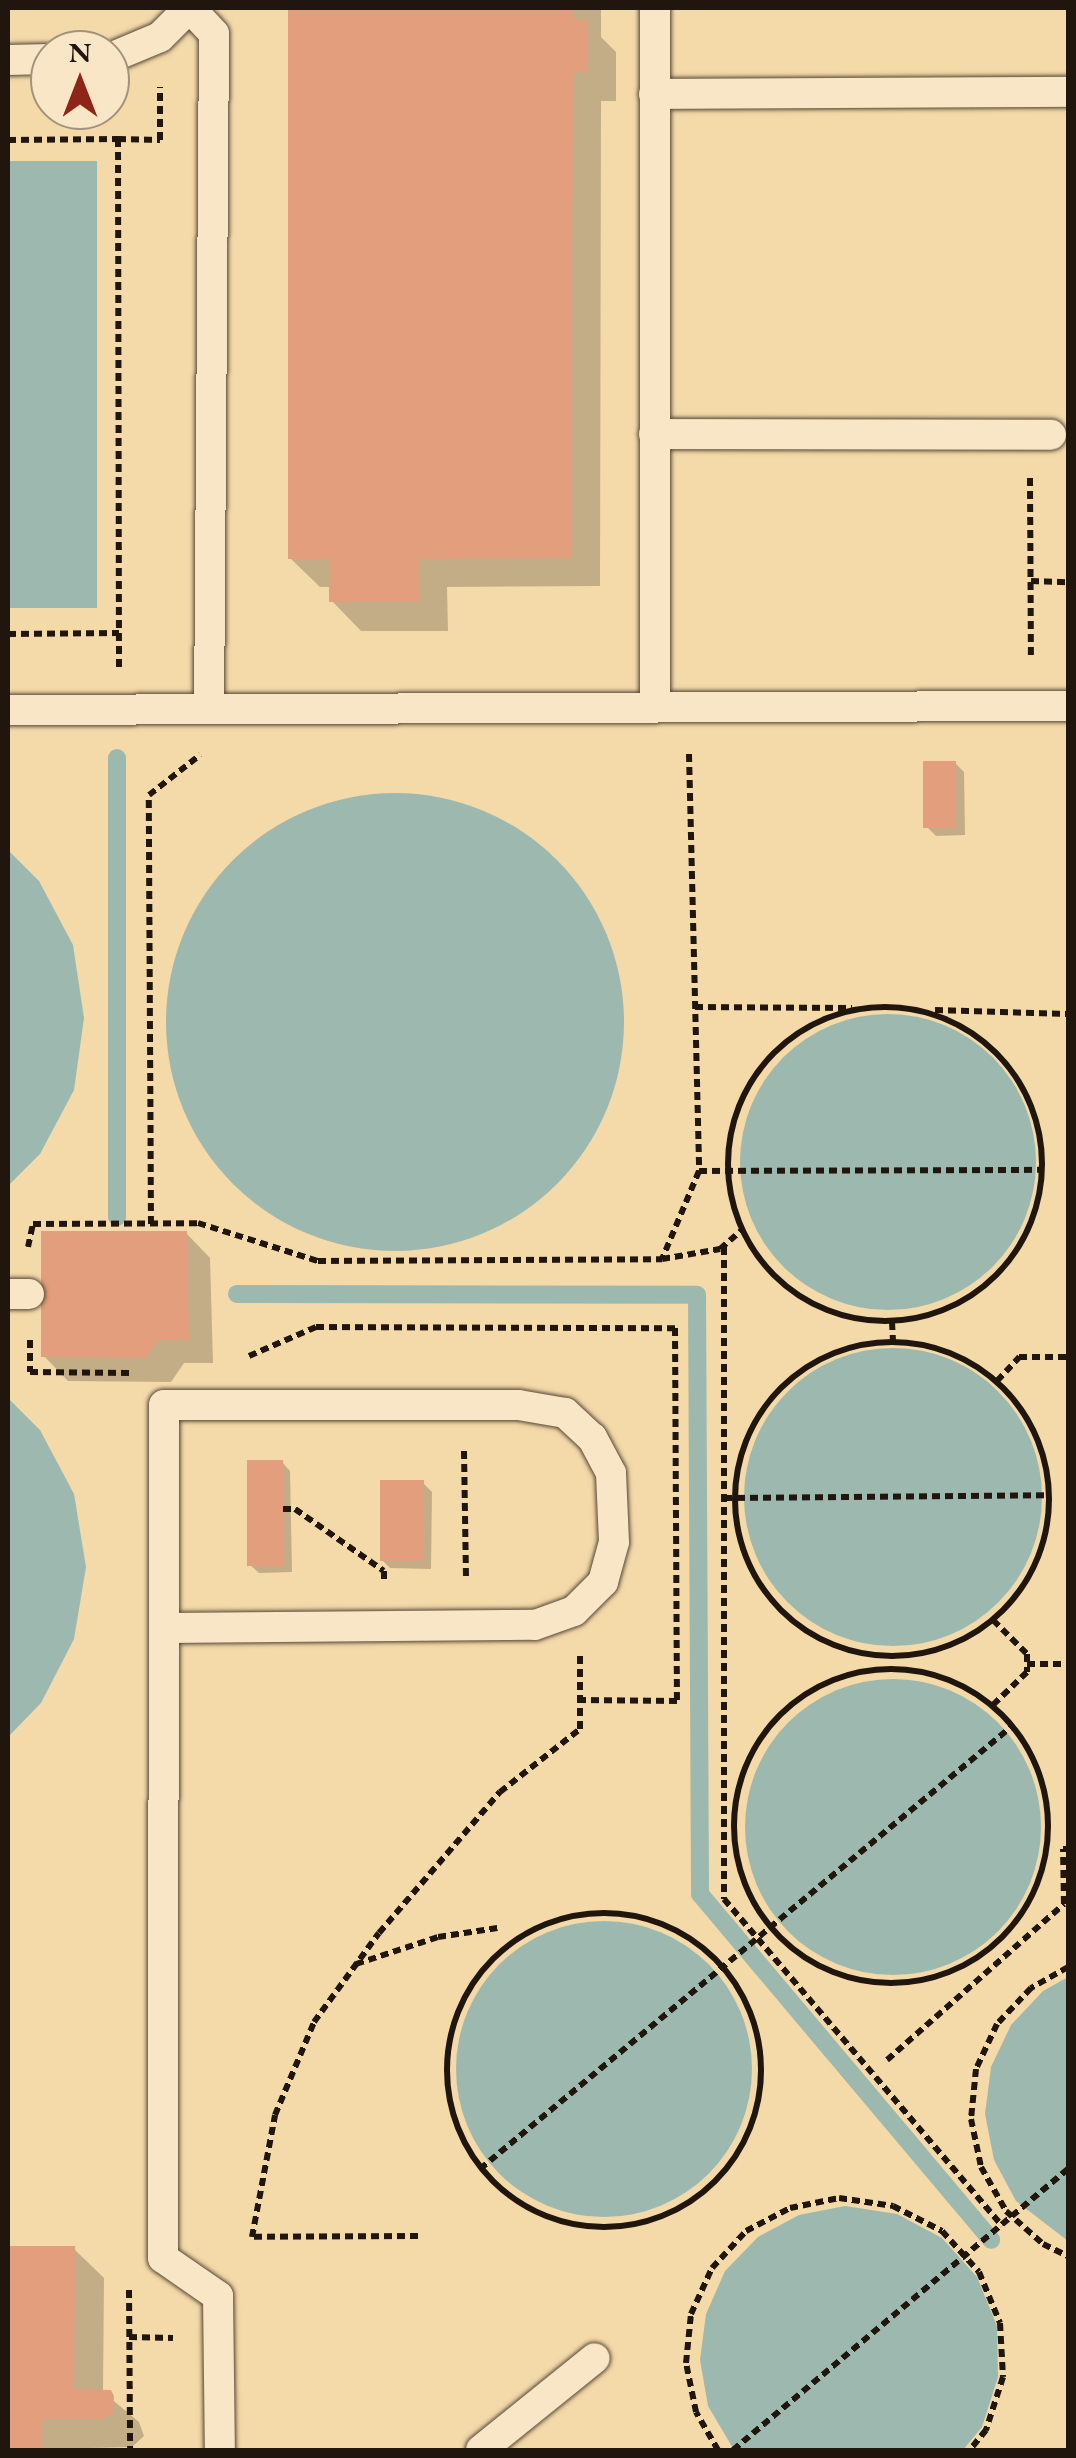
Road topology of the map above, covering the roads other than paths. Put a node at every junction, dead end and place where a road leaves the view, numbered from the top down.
1 (190, 8) edge
2 (654, 8) edge
3 (130, 50) edge
4 (1068, 92) edge
5 (654, 94) junction
6 (654, 434) junction
7 (1040, 435) road end
8 (1068, 706) edge
9 (655, 708) junction
10 (8, 710) edge
11 (210, 710) junction
12 (164, 1628) junction
13 (596, 2358) dead end
14 (220, 2450) edge
15 (481, 2450) edge

1 - 3 lane
1 - 11 lane
2 - 5 lane
4 - 5 lane
5 - 6 lane
6 - 7 lane
6 - 9 lane
8 - 9 lane
9 - 11 lane
10 - 11 lane
12 - 12 lane
12 - 14 lane
13 - 15 lane

